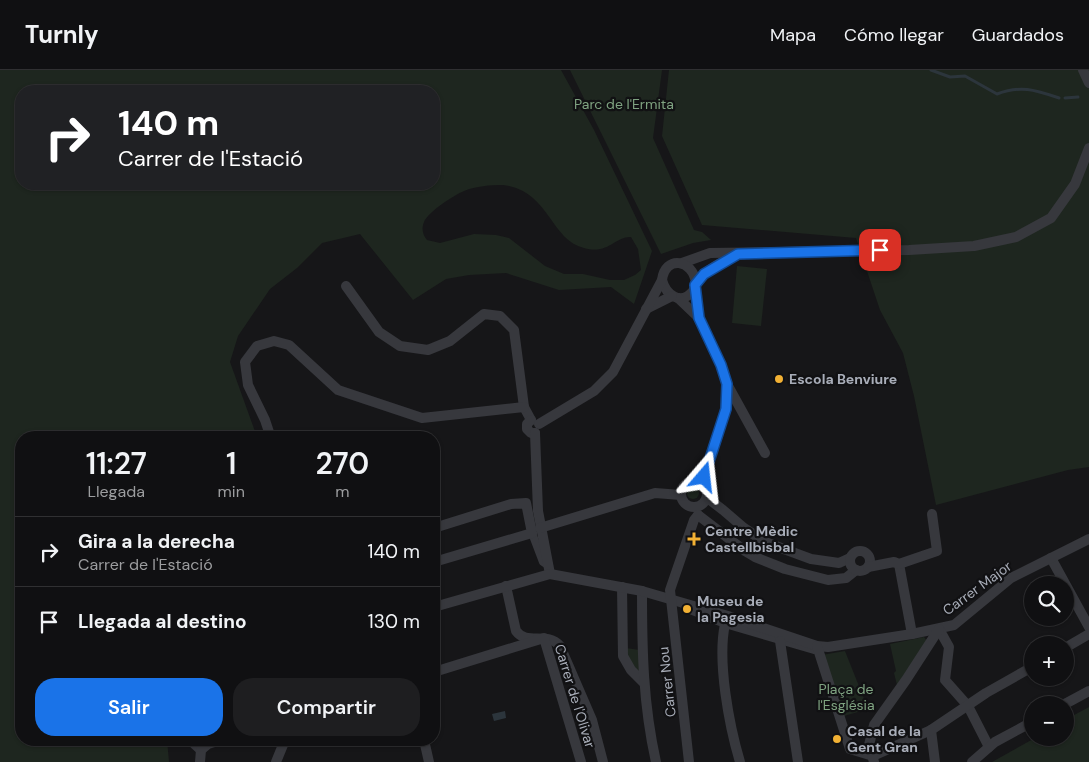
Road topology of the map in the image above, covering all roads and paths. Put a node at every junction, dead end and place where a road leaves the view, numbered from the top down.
1 (1083, 70) edge
2 (1089, 83) edge
3 (1089, 148) edge
4 (738, 254) junction
5 (682, 263) junction
6 (662, 280) junction
7 (696, 284) junction
8 (346, 286) dead end
9 (675, 297) junction
10 (645, 310) junction
11 (699, 318) junction
12 (727, 384) junction
13 (524, 407) junction
14 (535, 426) junction
15 (269, 431) edge
16 (764, 453) dead end
17 (702, 484) junction
18 (707, 495) junction
19 (680, 496) junction
20 (699, 510) junction
21 (932, 514) dead end
22 (440, 526) edge
23 (536, 530) junction
24 (1089, 538) edge
25 (850, 558) junction
26 (1051, 558) junction
27 (440, 560) edge
28 (899, 564) junction
29 (868, 567) junction
30 (549, 570) junction
31 (856, 570) junction
32 (506, 586) junction
33 (622, 587) junction
34 (642, 590) junction
35 (671, 599) junction
36 (681, 603) junction
37 (440, 605) edge
38 (725, 624) junction
39 (1089, 627) edge
40 (939, 629) junction
41 (912, 634) junction
42 (1089, 634) edge
43 (544, 638) junction
44 (780, 641) junction
45 (1074, 643) edge
46 (817, 646) junction
47 (440, 670) edge
48 (1024, 672) edge
49 (643, 682) junction
50 (1089, 691) edge
51 (1074, 699) edge
52 (968, 706) junction
53 (1024, 727) edge
54 (931, 730) junction
55 (197, 746) edge
56 (206, 746) edge
57 (283, 746) edge
58 (425, 746) edge
59 (989, 747) junction
60 (201, 750) junction
61 (874, 759) edge
62 (200, 762) edge
63 (276, 762) edge
64 (429, 762) edge
65 (581, 762) edge
66 (604, 762) edge
67 (656, 762) edge
68 (689, 762) edge
69 (740, 762) edge
70 (798, 762) edge
71 (935, 762) edge
72 (972, 762) edge

1 - 2 street
3 - 4 street
4 - 5 street
4 - 7 street
5 - 6 street
5 - 7 street
6 - 9 street
6 - 10 street
7 - 9 street
7 - 11 street
8 - 13 street
9 - 10 street
9 - 11 street
10 - 14 street
11 - 12 street
12 - 16 street
12 - 17 street
13 - 14 street
13 - 15 street
14 - 23 street
17 - 18 street
17 - 19 street
18 - 20 street
18 - 25 street
19 - 20 street
19 - 23 street
20 - 31 street
20 - 35 street, Carrer Nou
21 - 28 street
22 - 23 street
23 - 27 street
23 - 30 street
24 - 26 street, Carrer Major
25 - 29 street
25 - 31 street
26 - 39 street
26 - 40 street, Carrer Major
28 - 29 street
28 - 41 street
29 - 31 street
30 - 32 street
30 - 33 street
32 - 37 street
32 - 43 street, Carrer de l'Olivar
33 - 34 street
33 - 49 street
34 - 35 street
34 - 49 street
35 - 36 street
35 - 68 street, Carrer Nou
36 - 38 street
36 - 46 street
38 - 44 street
38 - 69 street
40 - 41 street, Carrer Major
40 - 52 street
40 - 61 street
41 - 46 street, Carrer Major
42 - 45 street
43 - 47 street
43 - 65 street, Carrer de l'Olivar
43 - 66 street, Carrer de l'Olivar
44 - 46 street
44 - 70 street
46 - 61 street
48 - 52 street
49 - 67 street
50 - 51 street
52 - 54 street
52 - 59 street
53 - 59 street
54 - 61 street
54 - 71 street
55 - 60 street
56 - 60 street
57 - 63 street
58 - 64 street
59 - 72 street
60 - 62 street

